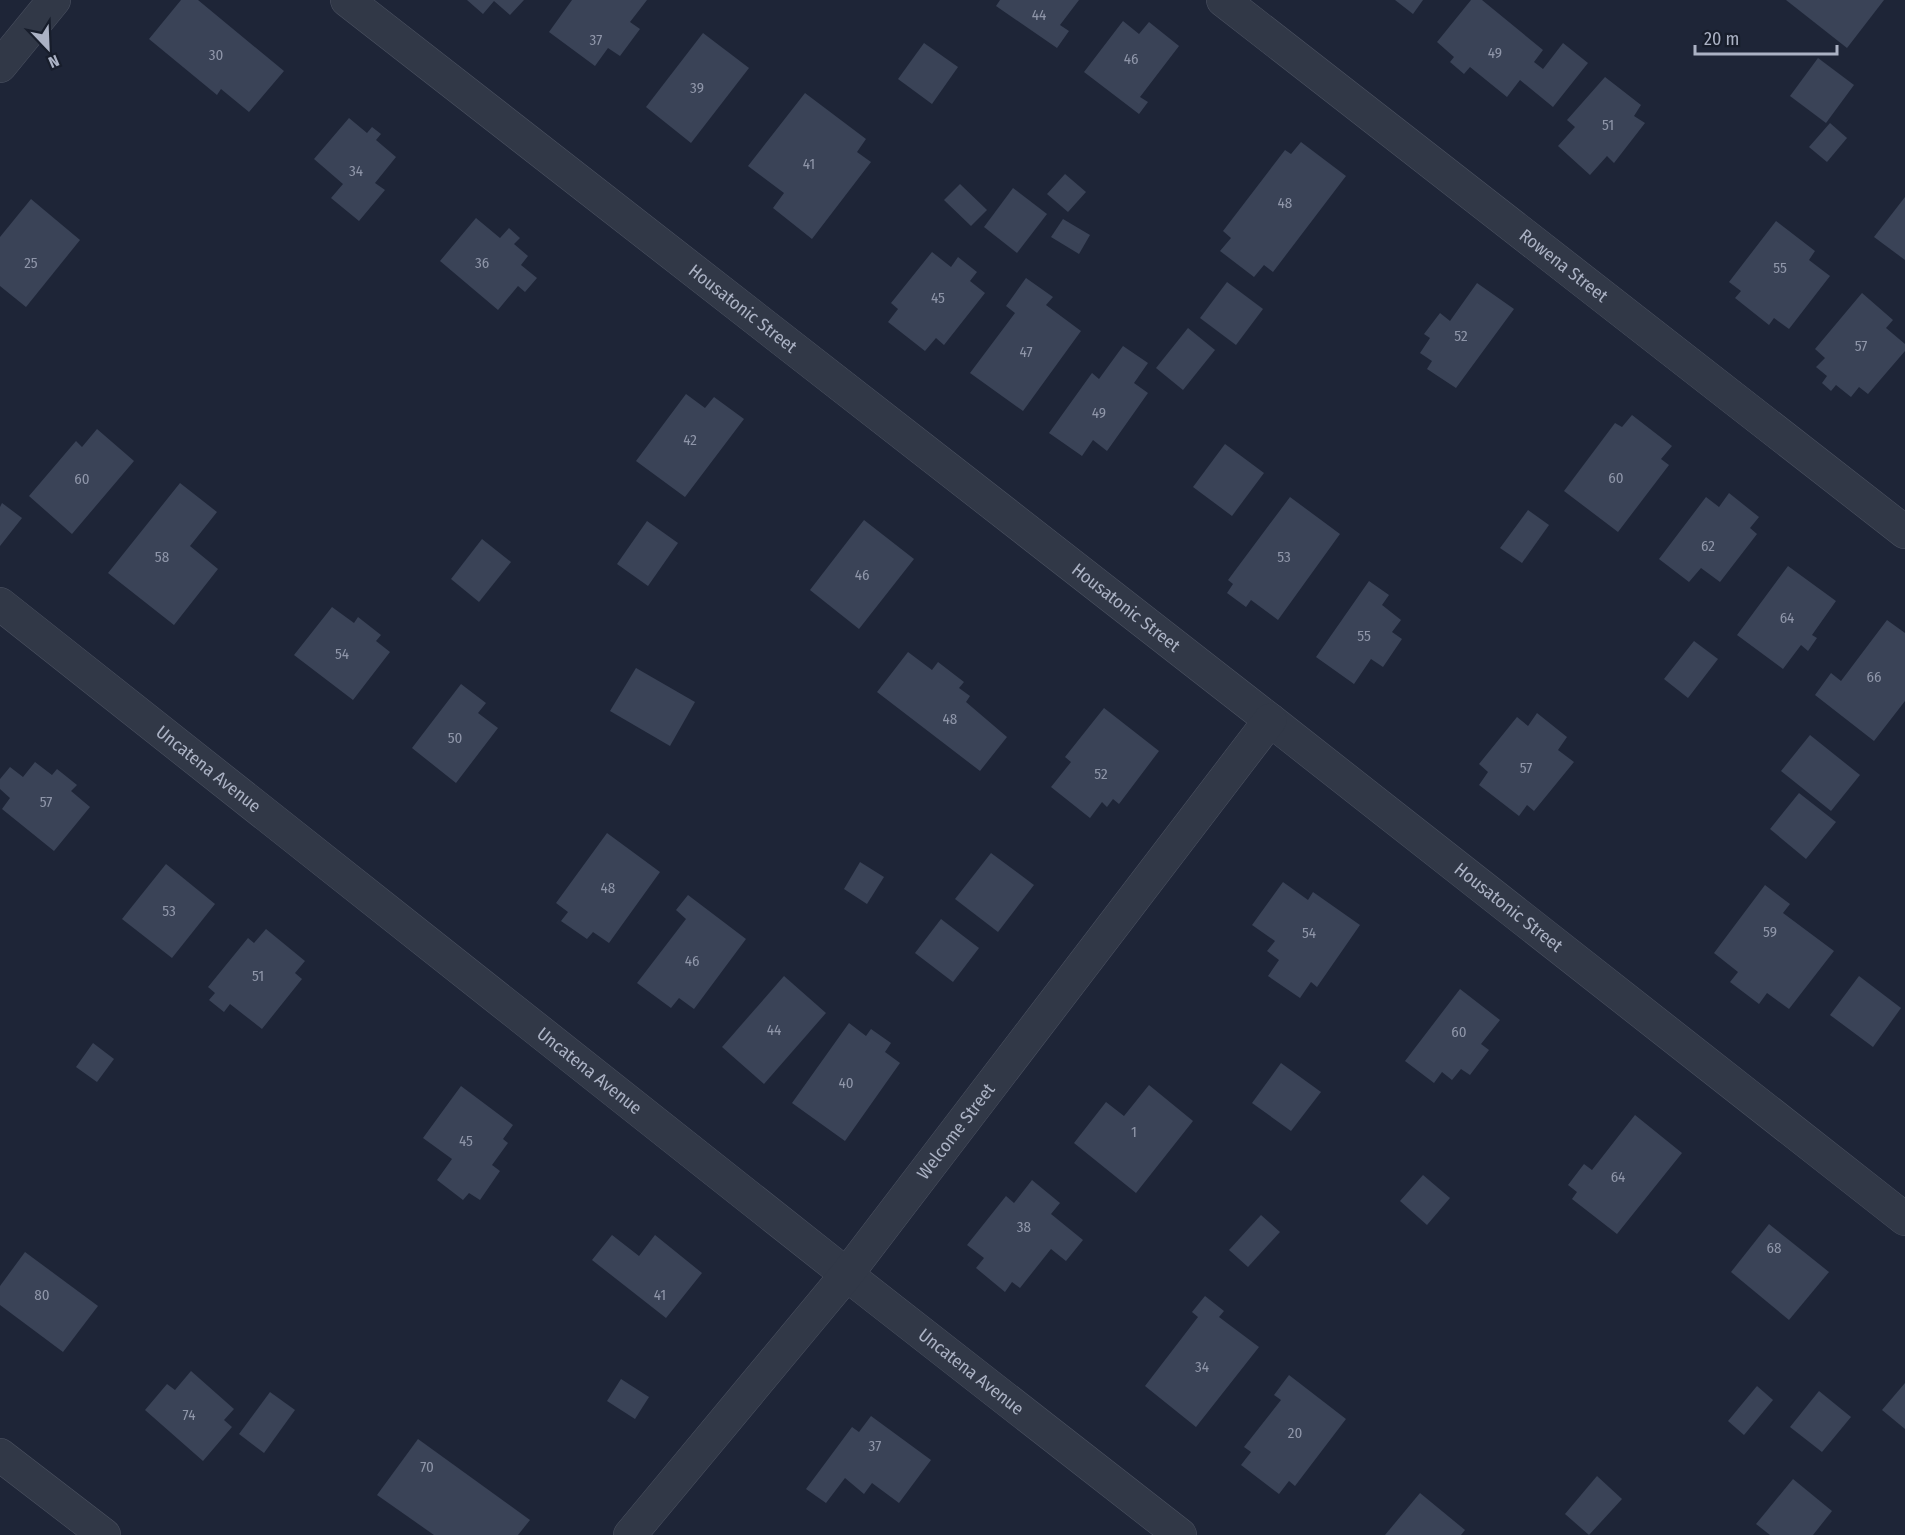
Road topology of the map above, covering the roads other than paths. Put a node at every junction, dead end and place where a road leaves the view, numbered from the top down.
1 (54, 0) edge
2 (347, 0) edge
3 (1223, 0) edge
4 (0, 66) edge
5 (1905, 532) edge
6 (0, 604) edge
7 (1270, 720) junction
8 (1905, 1219) edge
9 (848, 1274) junction
10 (0, 1455) edge
11 (104, 1535) edge
12 (630, 1535) edge
13 (1180, 1535) edge

1 - 4 street
2 - 7 street, Housatonic Street
3 - 5 street, Rowena Street
6 - 9 street, Uncatena Avenue
7 - 8 street, Housatonic Street
7 - 9 street, Welcome Street
9 - 12 street, Welcome Street
9 - 13 street, Uncatena Avenue
10 - 11 street

